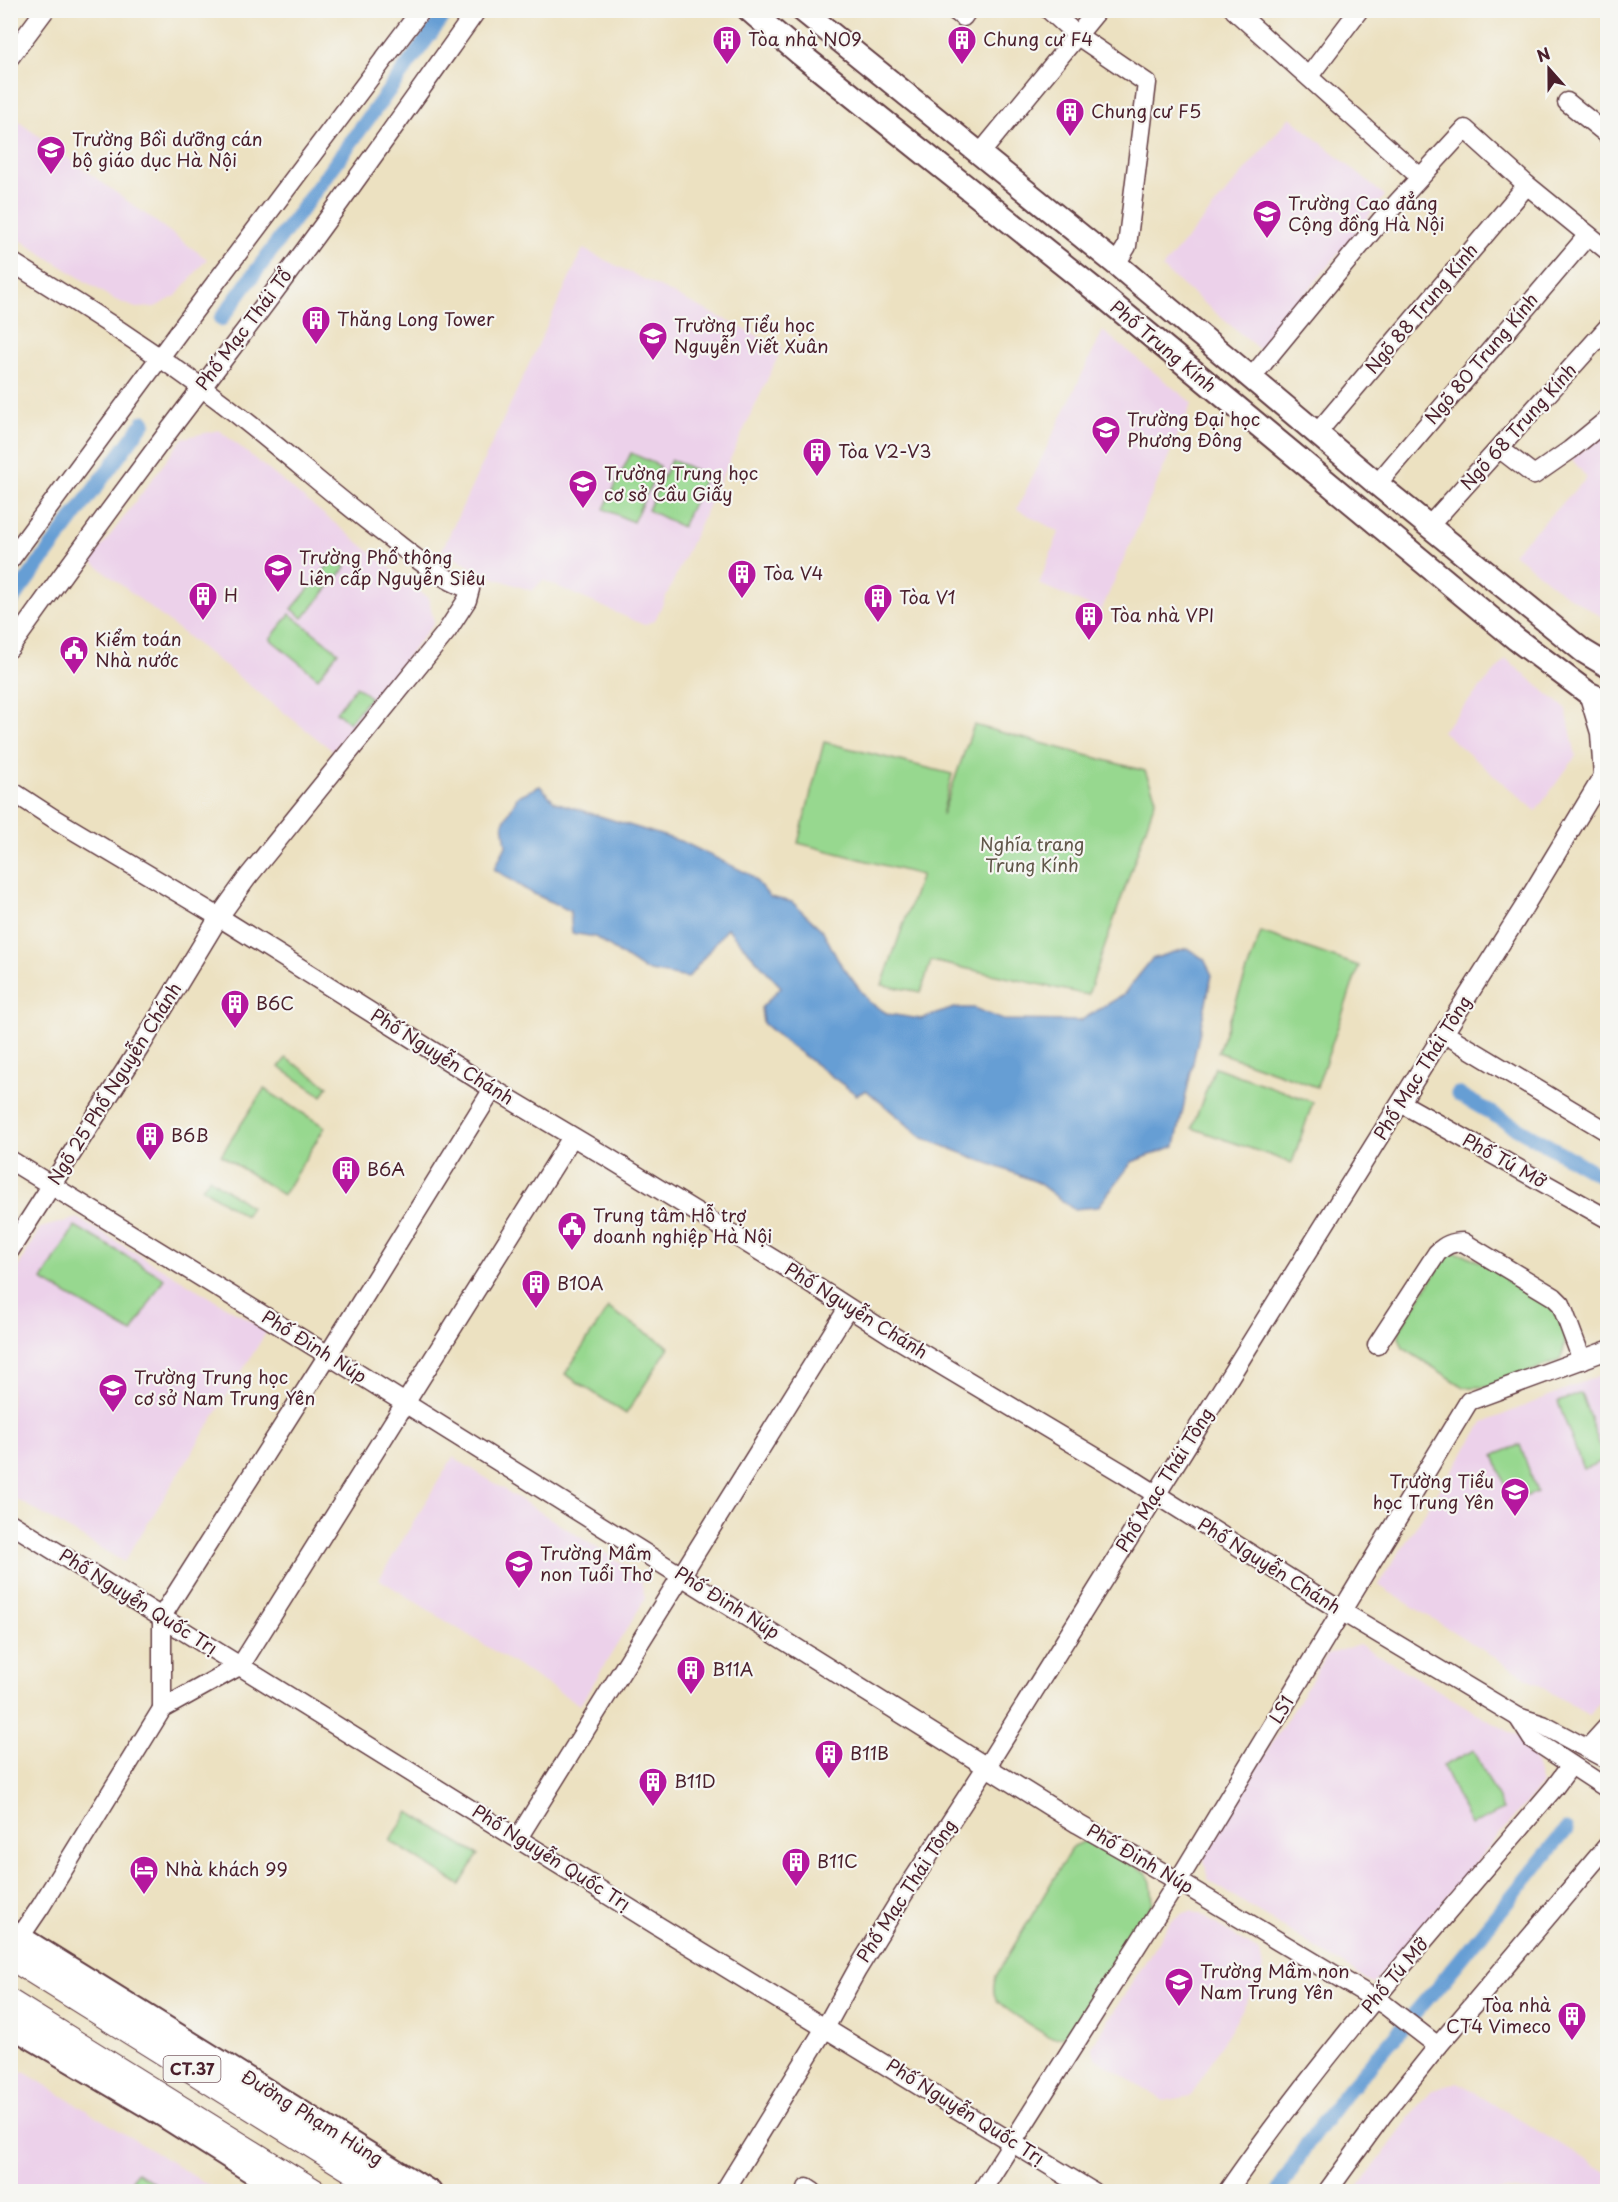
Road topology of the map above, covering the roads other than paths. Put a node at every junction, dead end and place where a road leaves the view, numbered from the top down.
1 (45, 10) edge
2 (421, 10) edge
3 (477, 10) edge
4 (749, 10) edge
5 (802, 10) edge
6 (954, 10) edge
7 (968, 10) edge
8 (1049, 10) edge
9 (1098, 10) edge
10 (1234, 10) edge
11 (1359, 10) edge
12 (1078, 36) junction
13 (10, 57) edge
14 (1309, 76) junction
15 (1567, 102) dead end
16 (1608, 135) edge
17 (980, 155) junction
18 (1420, 177) junction
19 (1527, 184) junction
20 (1588, 235) junction
21 (1608, 250) edge
22 (10, 261) edge
23 (1116, 264) junction
24 (1608, 327) edge
25 (160, 358) junction
26 (1251, 378) junction
27 (201, 387) junction
28 (1608, 419) edge
29 (1317, 433) junction
30 (1500, 449) junction
31 (1377, 484) junction
32 (1429, 526) junction
33 (10, 560) edge
34 (10, 648) edge
35 (1603, 659) edge
36 (1598, 697) edge
37 (1605, 772) edge
38 (10, 790) edge
39 (219, 917) junction
40 (1445, 1034) junction
41 (493, 1089) junction
42 (1401, 1103) junction
43 (1608, 1132) edge
44 (572, 1137) junction
45 (10, 1160) edge
46 (51, 1185) junction
47 (1608, 1219) edge
48 (10, 1250) edge
49 (848, 1308) junction
50 (1377, 1345) dead end
51 (1608, 1350) edge
52 (328, 1355) junction
53 (1582, 1360) junction
54 (406, 1403) junction
55 (1156, 1494) junction
56 (10, 1523) edge
57 (681, 1574) junction
58 (1341, 1611) junction
59 (162, 1616) junction
60 (241, 1665) junction
61 (162, 1709) junction
62 (1518, 1718) junction
63 (1608, 1726) edge
64 (1588, 1748) junction
65 (1608, 1760) edge
66 (1571, 1765) junction
67 (987, 1766) junction
68 (1608, 1789) edge
69 (518, 1838) junction
70 (1608, 1845) edge
71 (1178, 1881) junction
72 (13, 1944) edge
73 (1380, 2002) junction
74 (10, 2003) edge
75 (10, 2025) edge
76 (825, 2028) junction
77 (1431, 2040) junction
78 (1012, 2141) junction
79 (380, 2187) edge
80 (284, 2192) edge
81 (314, 2192) edge
82 (399, 2192) edge
83 (430, 2192) edge
84 (723, 2192) edge
85 (981, 2192) edge
86 (1093, 2192) edge
87 (1227, 2192) edge
88 (1327, 2192) edge

1 - 13 street
2 - 25 street
3 - 27 street, Phố Mạc Thái Tổ
4 - 36 main road, Phố Trung Kính
5 - 17 main road, Phố Trung Kính
6 - 7 street
8 - 12 street
9 - 12 street
10 - 14 street
11 - 14 street
12 - 17 street
12 - 23 street
14 - 18 street
15 - 16 street
17 - 23 main road, Phố Trung Kính
18 - 19 street
18 - 26 street
19 - 20 street
19 - 29 street, Ngõ 88 Trung Kính
20 - 21 street
20 - 31 street, Ngõ 80 Trung Kính
22 - 25 street
23 - 26 main road, Phố Trung Kính
24 - 30 street, Ngõ 68 Trung Kính
25 - 27 street
25 - 33 street
26 - 29 main road, Phố Trung Kính
27 - 34 street, Phố Mạc Thái Tổ
27 - 39 street, Ngõ 25 Phố Nguyễn Chánh
28 - 30 street
29 - 31 main road, Phố Trung Kính
30 - 32 street, Ngõ 68 Trung Kính
31 - 32 main road, Phố Trung Kính
32 - 35 main road, Phố Trung Kính
36 - 37 street
37 - 40 street, Phố Mạc Thái Tông
38 - 39 street, Phố Nguyễn Chánh
39 - 41 street, Phố Nguyễn Chánh
39 - 46 street, Ngõ 25 Phố Nguyễn Chánh
40 - 42 street, Phố Mạc Thái Tông
40 - 43 street
41 - 44 street, Phố Nguyễn Chánh
41 - 52 street
42 - 47 street, Phố Tú Mỡ
42 - 55 street, Phố Mạc Thái Tông
44 - 49 street, Phố Nguyễn Chánh
44 - 54 street
45 - 46 street, Phố Đinh Núp
46 - 48 street, Ngõ 25 Phố Nguyễn Chánh
46 - 52 street, Phố Đinh Núp
49 - 55 street, Phố Nguyễn Chánh
49 - 57 street
50 - 53 street
51 - 53 street, LS1
52 - 54 street, Phố Đinh Núp
52 - 59 street
53 - 58 street, LS1
54 - 57 street, Phố Đinh Núp
54 - 60 street
55 - 58 street, Phố Nguyễn Chánh
55 - 67 street, Phố Mạc Thái Tông
56 - 59 street, Phố Nguyễn Quốc Trị
57 - 67 street, Phố Đinh Núp
57 - 69 street
58 - 62 street, Phố Nguyễn Chánh
58 - 71 street, LS1
59 - 60 street, Phố Nguyễn Quốc Trị
59 - 61 street
60 - 61 street
60 - 69 street, Phố Nguyễn Quốc Trị
61 - 72 street
62 - 64 street, Phố Nguyễn Chánh
62 - 66 street, Phố Nguyễn Chánh
63 - 64 street
64 - 65 street, Phố Nguyễn Chánh
66 - 68 street, Phố Nguyễn Chánh
66 - 73 street, Phố Tú Mỡ
67 - 71 street, Phố Đinh Núp
67 - 76 street, Phố Mạc Thái Tông
69 - 76 street, Phố Nguyễn Quốc Trị
70 - 77 street
71 - 73 street, Phố Đinh Núp
71 - 78 street, LS1
72 - 79 highway, CT.37
72 - 83 main road, Đường Phạm Hùng
73 - 77 street, Phố Đinh Núp
73 - 87 street, Phố Tú Mỡ
74 - 81 highway, CT.37
75 - 80 main road
76 - 78 street, Phố Nguyễn Quốc Trị
76 - 84 street, Phố Mạc Thái Tông
77 - 88 street
78 - 85 street, LS1
78 - 86 street, Phố Nguyễn Quốc Trị
79 - 82 highway

